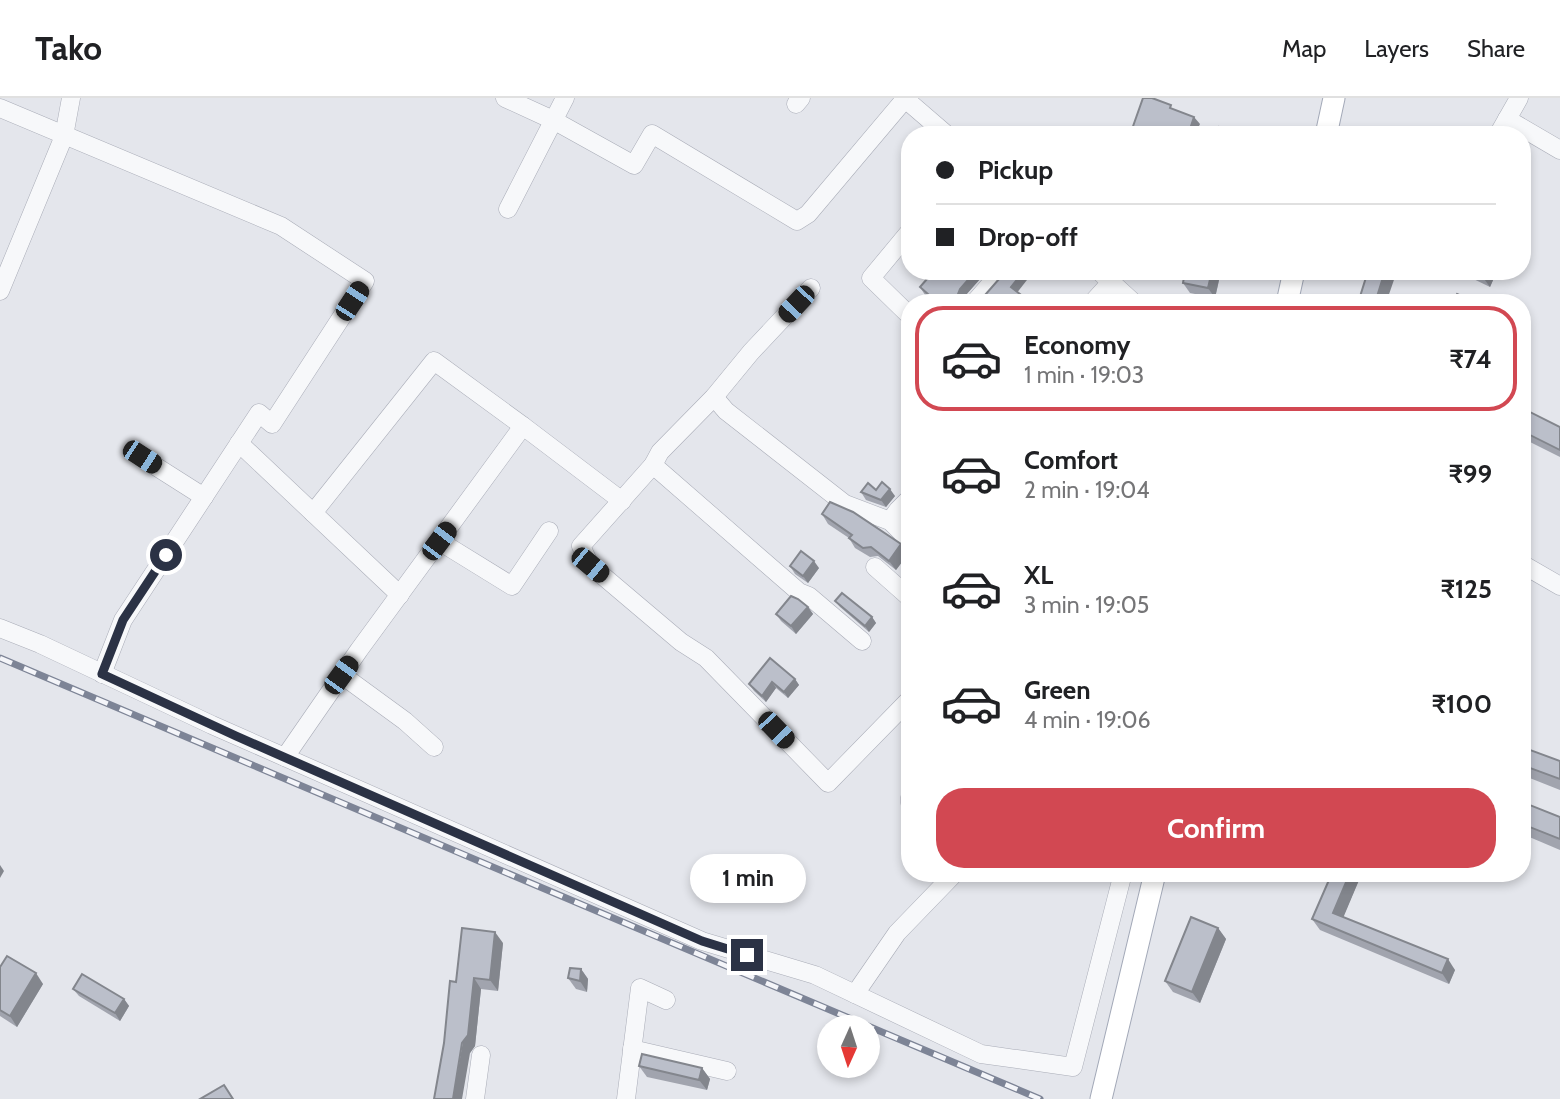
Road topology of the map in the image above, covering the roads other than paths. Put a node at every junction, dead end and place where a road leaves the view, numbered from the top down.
1 (72, 98) edge
2 (505, 98) edge
3 (565, 98) edge
4 (1334, 98) edge
5 (1519, 98) edge
6 (905, 99) edge
7 (0, 108) edge
8 (553, 120) junction
9 (936, 126) edge
10 (1328, 126) edge
11 (1504, 126) edge
12 (64, 136) junction
13 (1531, 138) edge
14 (1560, 150) edge
15 (508, 209) dead end
16 (901, 242) edge
17 (994, 280) edge
18 (1108, 280) edge
19 (811, 288) dead end
20 (0, 291) edge
21 (982, 294) edge
22 (1124, 294) edge
23 (901, 307) edge
24 (714, 397) junction
25 (523, 426) junction
26 (239, 443) junction
27 (142, 457) dead end
28 (653, 465) junction
29 (204, 497) junction
30 (622, 501) junction
31 (901, 507) edge
32 (313, 513) junction
33 (890, 521) junction
34 (549, 531) dead end
35 (901, 532) edge
36 (439, 541) junction
37 (875, 568) dead end
38 (1531, 569) edge
39 (1560, 586) edge
40 (901, 590) edge
41 (400, 594) junction
42 (0, 628) edge
43 (862, 641) dead end
44 (102, 674) junction
45 (341, 675) junction
46 (901, 708) edge
47 (433, 747) dead end
48 (285, 757) junction
49 (946, 882) edge
50 (1121, 882) edge
51 (1152, 882) edge
52 (855, 994) junction
53 (666, 1000) dead end
54 (632, 1049) junction
55 (481, 1055) dead end
56 (727, 1071) dead end
57 (475, 1099) edge
58 (626, 1099) edge
59 (1101, 1099) edge

1 - 12 street
2 - 8 street
3 - 8 street
4 - 10 main road
5 - 11 street
6 - 8 street
6 - 9 street
7 - 12 street
8 - 15 street
12 - 20 street
12 - 26 street
13 - 14 street
16 - 23 street
17 - 21 street
18 - 22 street
19 - 24 street
24 - 28 street
24 - 33 street
25 - 30 street
25 - 32 street
25 - 36 street
26 - 29 street
26 - 32 street
27 - 29 street
28 - 30 street
28 - 43 street
29 - 44 street
30 - 46 street
31 - 33 street
32 - 41 street
33 - 35 street
34 - 36 street
36 - 41 street
37 - 40 street
38 - 39 street
41 - 45 street
42 - 44 street
44 - 48 street
45 - 47 street
45 - 48 street
48 - 52 street
49 - 52 street
50 - 52 street
51 - 59 main road
53 - 54 street
54 - 56 street
54 - 58 street
55 - 57 street

